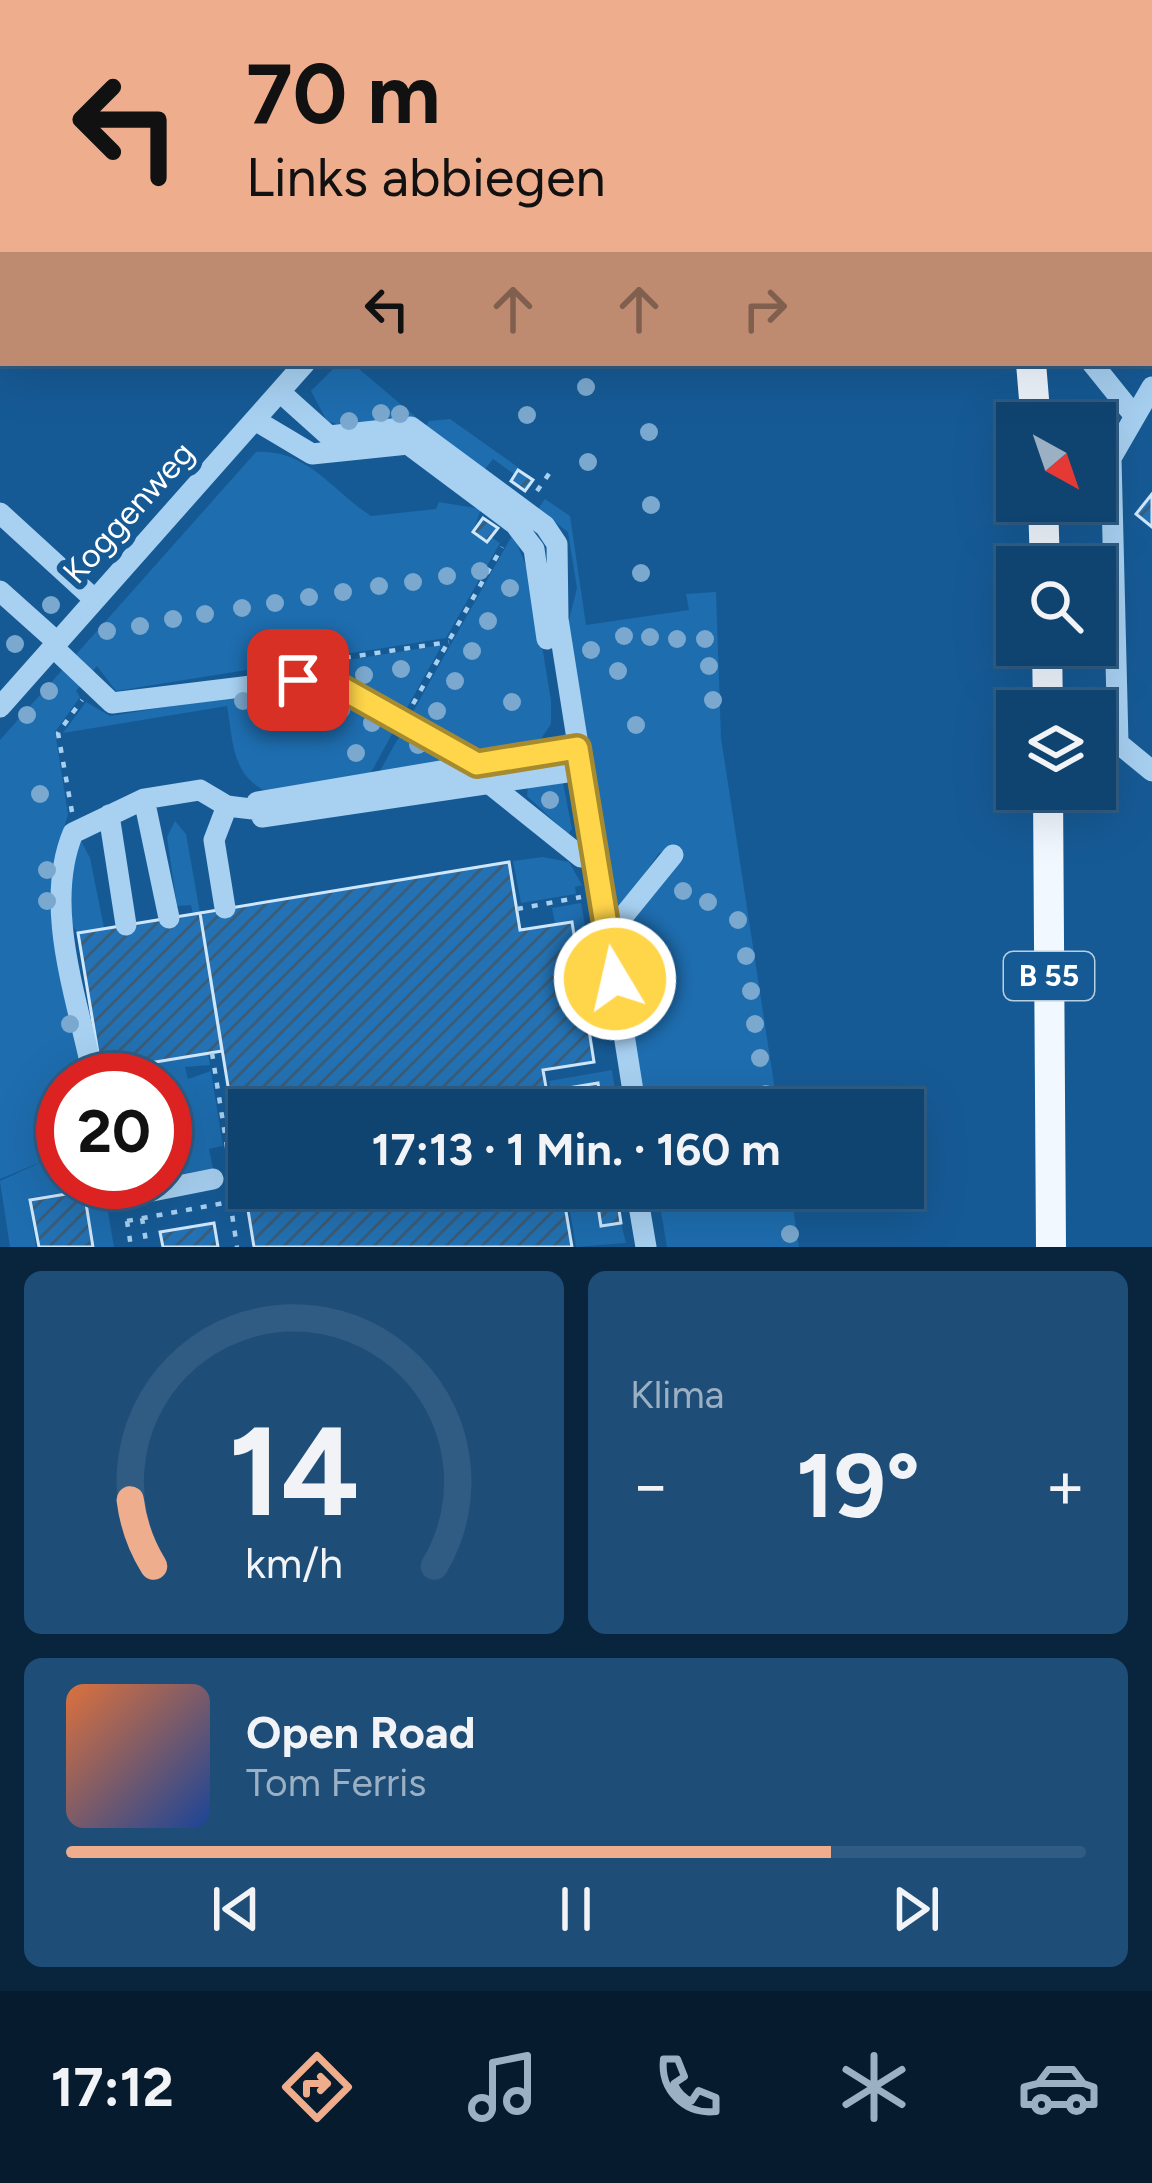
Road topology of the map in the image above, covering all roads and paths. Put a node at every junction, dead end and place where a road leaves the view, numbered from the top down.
1 (302, 366) edge
2 (1031, 366) edge
3 (1094, 366) edge
4 (1152, 387) edge
5 (280, 392) junction
6 (1034, 402) edge
7 (1133, 414) junction
8 (255, 420) junction
9 (553, 469) dead end
10 (0, 513) edge
11 (521, 516) junction
12 (0, 591) edge
13 (94, 599) junction
14 (55, 644) junction
15 (2, 700) edge
16 (404, 722) junction
17 (572, 760) junction
18 (477, 764) junction
19 (1152, 771) edge
20 (490, 784) junction
21 (144, 799) junction
22 (226, 806) junction
23 (260, 810) junction
24 (1048, 810) edge
25 (102, 819) junction
26 (673, 855) dead end
27 (581, 856) junction
28 (225, 908) dead end
29 (517, 909) dead end
30 (585, 916) dead end
31 (169, 918) dead end
32 (120, 926) dead end
33 (608, 935) junction
34 (89, 1053) edge
35 (212, 1053) dead end
36 (620, 1089) edge
37 (634, 1089) edge
38 (228, 1112) edge
39 (222, 1113) junction
40 (223, 1179) joint
41 (192, 1182) edge
42 (228, 1201) edge
43 (124, 1209) edge
44 (231, 1209) edge
45 (640, 1209) edge
46 (653, 1209) edge
47 (142, 1218) junction
48 (127, 1221) junction
49 (131, 1247) edge
50 (147, 1247) edge
51 (237, 1247) edge
52 (646, 1247) edge
53 (659, 1247) edge
54 (1051, 1247) edge

1 - 5 street, Koggenweg
2 - 6 main road
3 - 7 street
4 - 7 street
5 - 8 street, Koggenweg
5 - 11 street
7 - 19 street
8 - 11 street
8 - 13 street, Koggenweg
9 - 11 path
10 - 13 street
11 - 16 path
11 - 17 street
12 - 14 street
13 - 14 street, Koggenweg
14 - 15 street, Koggenweg
14 - 16 street
16 - 18 street
17 - 18 street
17 - 20 street
17 - 27 street
17 - 33 street
18 - 20 street
18 - 23 street
20 - 23 street
20 - 27 street
21 - 22 street
21 - 25 street
21 - 31 street
22 - 23 street
22 - 28 street
24 - 54 main road, B 55
25 - 32 street
25 - 34 street
26 - 33 street
27 - 36 street
29 - 30 path
33 - 37 street
35 - 39 path
38 - 39 path
39 - 40 path
40 - 41 street
42 - 47 path
43 - 48 path
44 - 51 path
45 - 52 street
46 - 53 street
47 - 48 path
47 - 50 path
48 - 49 path

